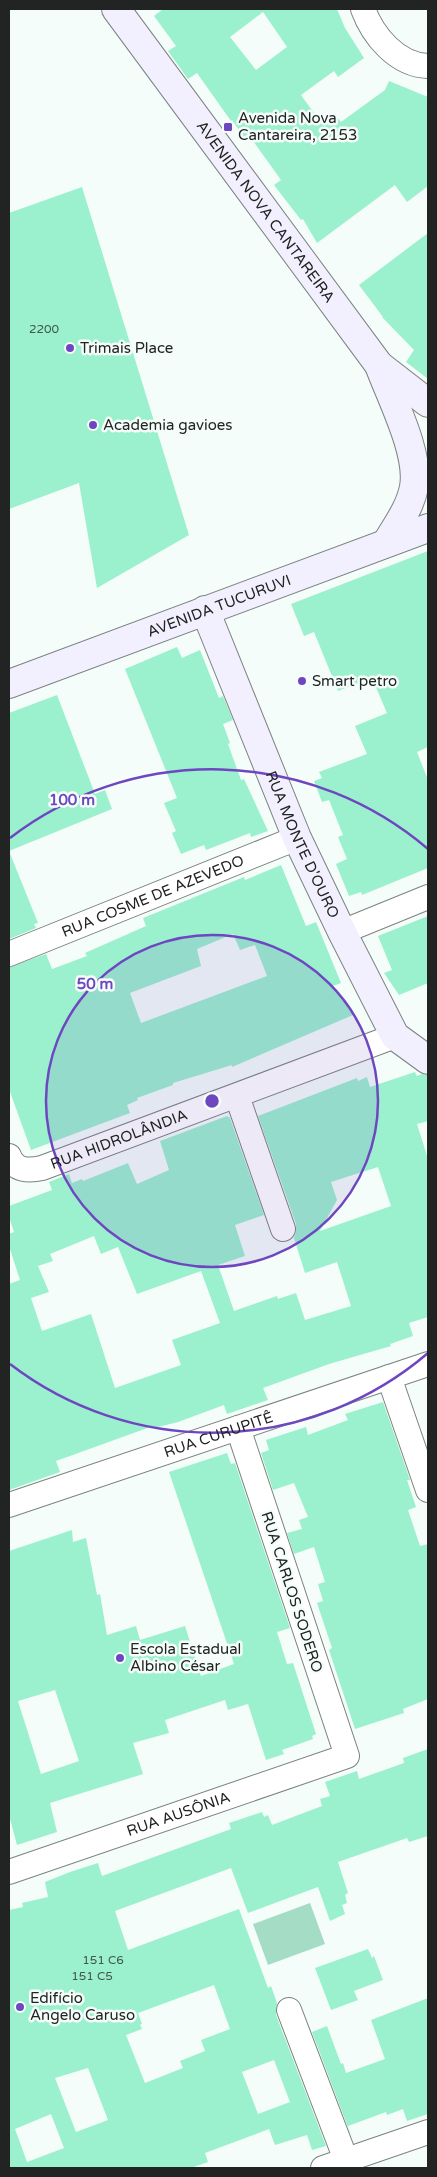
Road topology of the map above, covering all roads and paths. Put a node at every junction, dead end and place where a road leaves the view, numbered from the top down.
1 (116, 9) edge
2 (363, 9) edge
3 (428, 66) edge
4 (379, 366) junction
5 (428, 402) edge
6 (428, 528) edge
7 (386, 542) junction
8 (205, 610) junction
9 (9, 684) edge
10 (297, 838) junction
11 (428, 897) edge
12 (342, 932) junction
13 (9, 954) edge
14 (395, 1036) junction
15 (428, 1060) edge
16 (237, 1096) junction
17 (10, 1160) edge
18 (283, 1228) dead end
19 (428, 1364) edge
20 (389, 1377) junction
21 (238, 1428) junction
22 (428, 1490) edge
23 (9, 1505) edge
24 (347, 1756) joint
25 (9, 1872) edge
26 (289, 2010) dead end
27 (428, 2132) edge
28 (346, 2160) junction
29 (323, 2168) edge

1 - 4 main road, AVENIDA NOVA CANTAREIRA
2 - 3 street
4 - 5 main road, AVENIDA NOVA CANTAREIRA
4 - 7 main road
6 - 7 main road, AVENIDA TUCURUVI
7 - 8 main road, AVENIDA TUCURUVI
8 - 9 main road, AVENIDA TUCURUVI
8 - 10 main road, RUA MONTE D'OURO
10 - 12 main road, RUA MONTE D'OURO
10 - 13 street, RUA COSME DE AZEVEDO
11 - 12 street
12 - 14 main road, RUA MONTE D'OURO
14 - 15 main road, RUA MONTE D'OURO
14 - 16 street, RUA HIDROLÂNDIA
16 - 17 street, RUA HIDROLÂNDIA
16 - 18 street
19 - 20 street, RUA CURUPITÊ
20 - 21 street, RUA CURUPITÊ
20 - 22 street
21 - 23 street, RUA CURUPITÊ
21 - 24 street, RUA CARLOS SODERO
24 - 25 street, RUA AUSÔNIA
26 - 28 street
27 - 28 street
28 - 29 street

